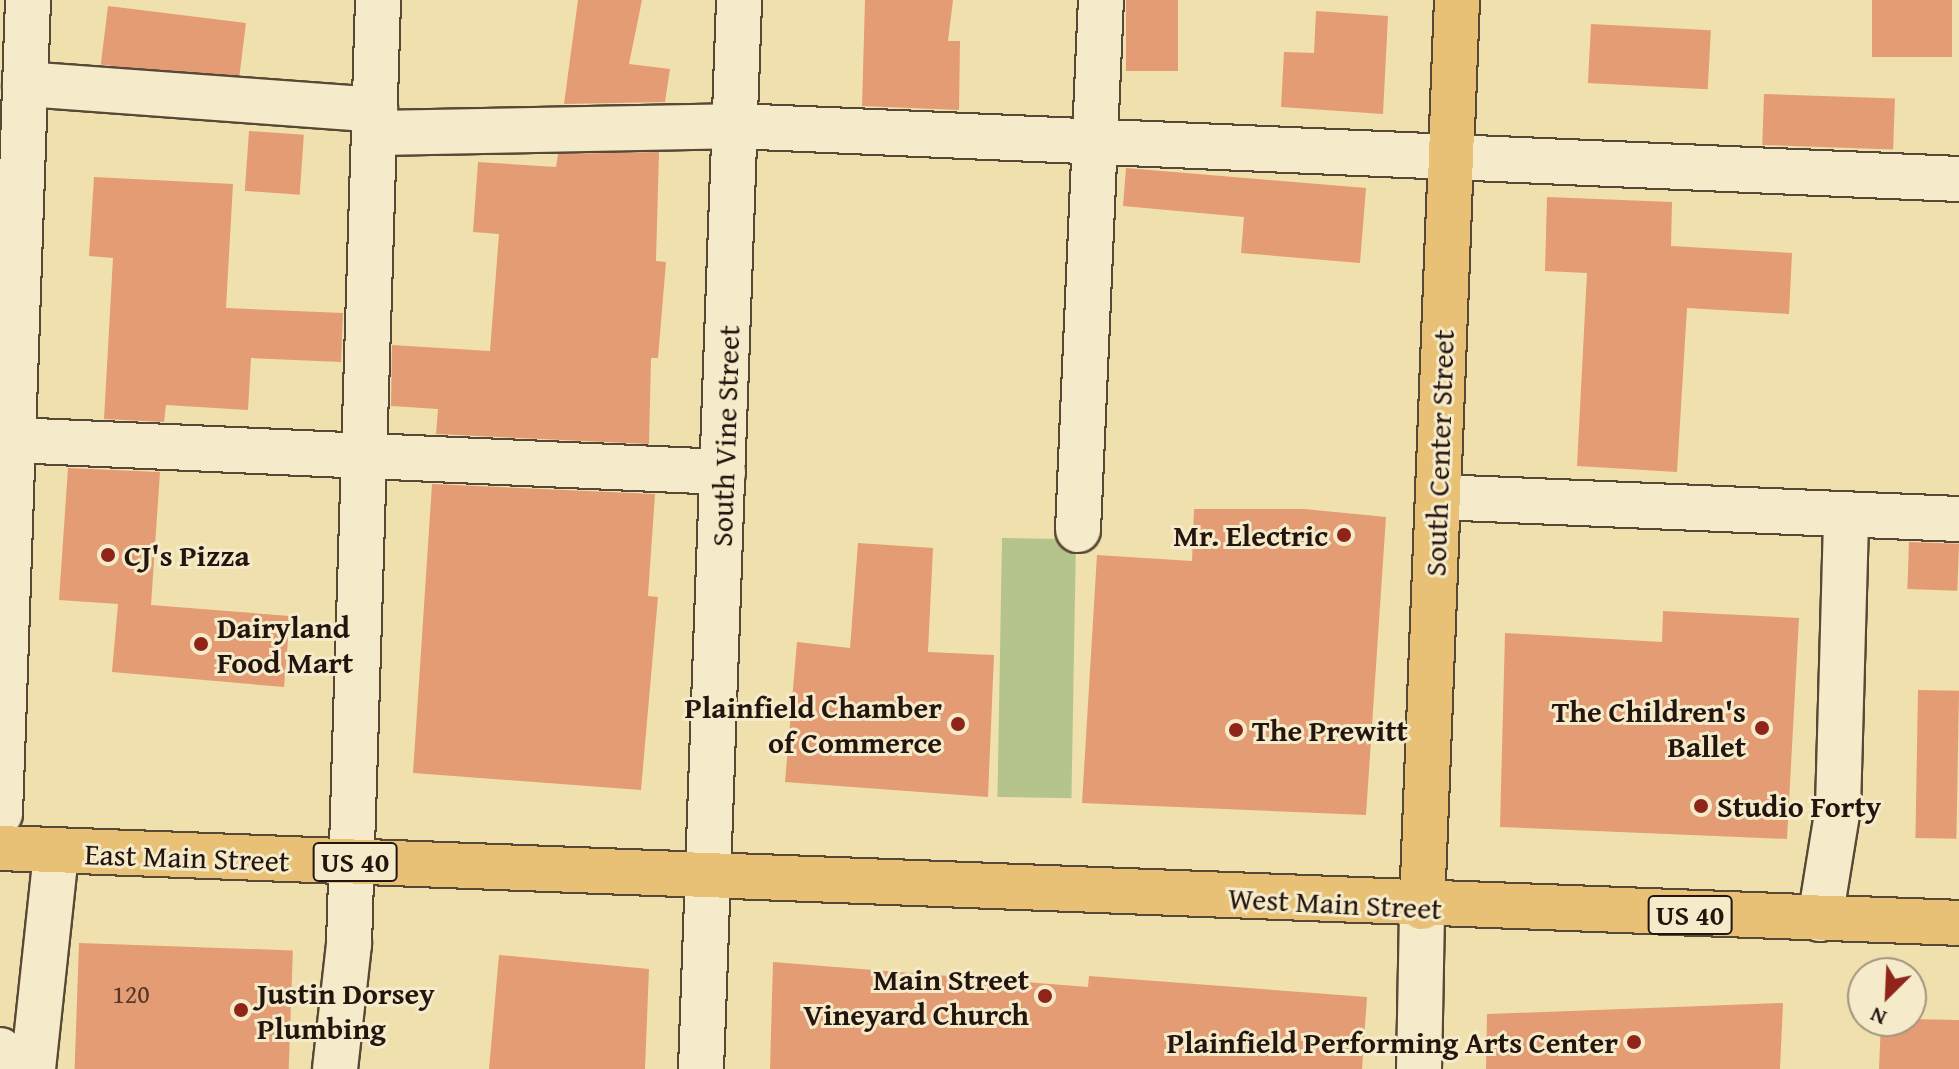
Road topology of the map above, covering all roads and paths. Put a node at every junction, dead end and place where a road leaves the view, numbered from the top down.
1 (28, 0) edge
2 (378, 0) edge
3 (739, 0) edge
4 (1101, 0) edge
5 (1457, 0) edge
6 (25, 84) junction
7 (374, 122) junction
8 (735, 126) junction
9 (1095, 143) junction
10 (1451, 159) junction
11 (1959, 179) edge
12 (13, 440) junction
13 (363, 456) junction
14 (723, 472) junction
15 (1438, 497) junction
16 (1846, 514) junction
17 (1959, 519) edge
18 (1078, 530) dead end
19 (0, 814) edge
20 (0, 848) edge
21 (56, 852) junction
22 (350, 862) junction
23 (710, 872) junction
24 (1422, 907) junction
25 (1820, 919) junction
26 (1959, 923) edge
27 (0, 1050) edge
28 (8, 1069) edge
29 (33, 1069) edge
30 (335, 1069) edge
31 (701, 1069) edge
32 (1419, 1069) edge

1 - 6 street
2 - 7 street
3 - 8 street, South Vine Street
4 - 9 street
5 - 10 main road, South Center Street
6 - 7 street
6 - 12 street
7 - 8 street
7 - 13 street
8 - 9 street
8 - 14 street, South Vine Street
9 - 10 street
9 - 18 street
10 - 11 street
10 - 15 main road, South Center Street
12 - 13 street
12 - 19 street
13 - 14 street
13 - 22 street
14 - 23 street, South Vine Street
15 - 16 street
15 - 24 main road, South Center Street
16 - 17 street
16 - 25 street
20 - 21 main road, East Main Street / US 40
21 - 22 main road, East Main Street / US 40
21 - 29 street
22 - 23 main road, East Main Street / US 40
22 - 30 street
23 - 24 main road, West Main Street / US 40
23 - 31 street, South Vine Street
24 - 25 main road, West Main Street / US 40
24 - 32 street
25 - 26 main road, West Main Street / US 40
27 - 28 street

